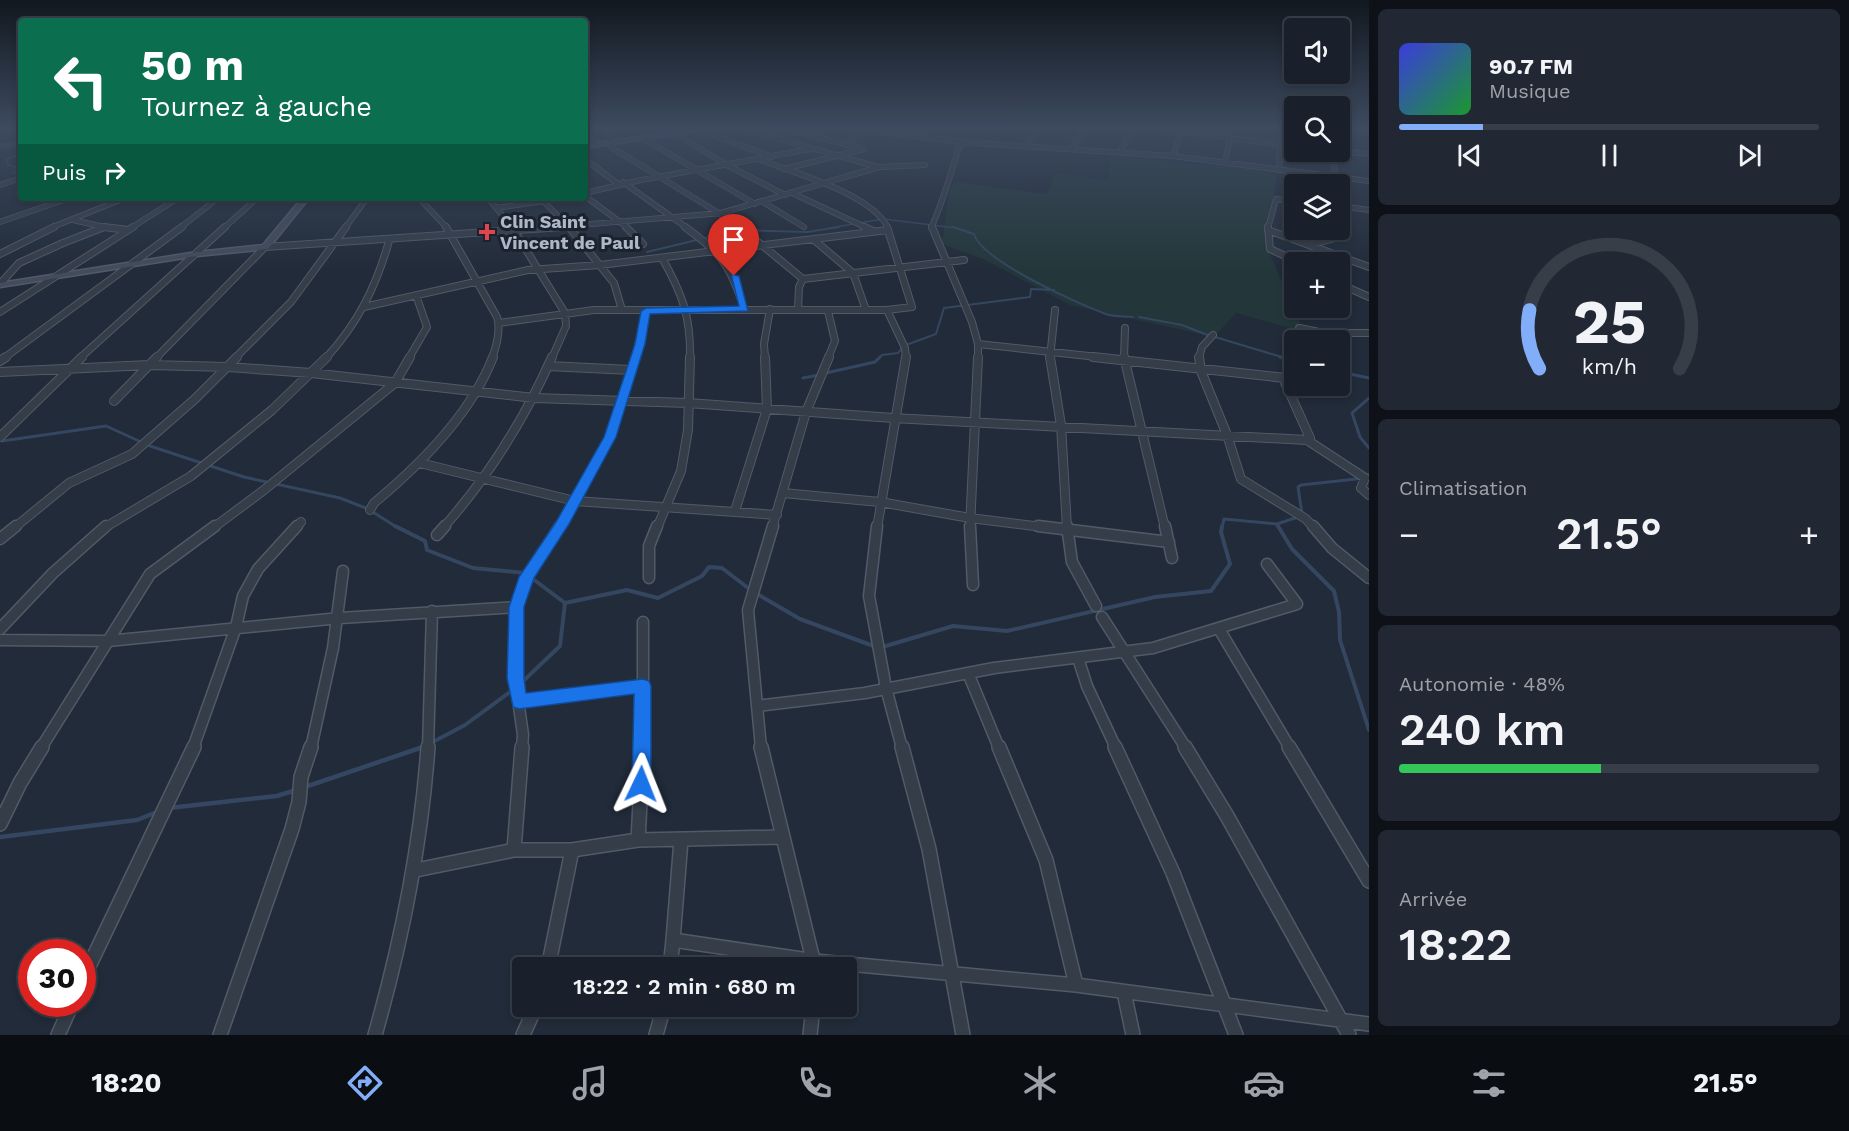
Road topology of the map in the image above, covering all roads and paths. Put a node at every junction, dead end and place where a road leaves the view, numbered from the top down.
1 (609, 175) edge
2 (658, 175) edge
3 (702, 175) edge
4 (747, 175) edge
5 (799, 175) edge
6 (852, 175) edge
7 (950, 175) edge
8 (654, 176) junction
9 (1350, 178) edge
10 (18, 179) edge
11 (1369, 180) edge
12 (621, 183) junction
13 (0, 185) edge
14 (821, 185) junction
15 (792, 193) junction
16 (588, 194) edge
17 (785, 195) junction
18 (588, 197) edge
19 (1284, 200) edge
20 (60, 201) edge
21 (117, 201) edge
22 (173, 201) edge
23 (213, 201) edge
24 (254, 201) edge
25 (303, 201) edge
26 (365, 201) edge
27 (422, 201) edge
28 (490, 201) edge
29 (544, 201) edge
30 (554, 201) edge
31 (764, 202) junction
32 (546, 203) junction
33 (755, 204) junction
34 (496, 208) junction
35 (1350, 208) edge
36 (1369, 210) edge
37 (721, 213) junction
38 (671, 216) junction
39 (72, 219) junction
40 (621, 220) junction
41 (0, 222) edge
42 (568, 225) junction
43 (804, 227) dead end
44 (104, 228) junction
45 (128, 230) junction
46 (515, 230) junction
47 (888, 230) junction
48 (1268, 230) junction
49 (874, 231) junction
50 (451, 236) junction
51 (813, 239) junction
52 (1333, 240) edge
53 (389, 241) junction
54 (643, 244) dead end
55 (763, 244) junction
56 (1311, 244) junction
57 (333, 245) junction
58 (265, 247) junction
59 (715, 251) junction
60 (0, 254) edge
61 (196, 254) junction
62 (1284, 256) edge
63 (662, 258) junction
64 (964, 260) dead end
65 (945, 262) junction
66 (135, 263) junction
67 (600, 265) junction
68 (900, 267) junction
69 (1369, 267) edge
70 (538, 270) junction
71 (853, 273) junction
72 (54, 277) junction
73 (803, 279) junction
74 (476, 280) junction
75 (0, 284) edge
76 (1350, 288) edge
77 (416, 295) junction
78 (1369, 297) edge
79 (364, 307) junction
80 (744, 309) junction
81 (770, 309) junction
82 (622, 310) junction
83 (687, 310) junction
84 (798, 310) junction
85 (866, 310) junction
86 (887, 310) junction
87 (1055, 310) dead end
88 (646, 311) junction
89 (828, 311) junction
90 (0, 312) edge
91 (565, 313) junction
92 (499, 323) junction
93 (1125, 328) dead end
94 (1299, 328) dead end
95 (1369, 333) edge
96 (1213, 335) dead end
97 (978, 344) junction
98 (1049, 353) junction
99 (0, 361) edge
100 (1124, 362) junction
101 (149, 365) junction
102 (548, 366) junction
103 (228, 367) junction
104 (68, 370) junction
105 (631, 370) junction
106 (1201, 371) junction
107 (0, 372) edge
108 (311, 373) junction
109 (1283, 378) joint
110 (395, 383) junction
111 (472, 393) junction
112 (534, 398) junction
113 (114, 401) dead end
114 (621, 401) junction
115 (688, 403) junction
116 (767, 409) junction
117 (806, 412) junction
118 (893, 418) junction
119 (976, 422) junction
120 (1061, 425) junction
121 (1141, 431) junction
122 (1227, 435) junction
123 (0, 437) edge
124 (1307, 440) junction
125 (420, 463) junction
126 (484, 479) junction
127 (783, 493) junction
128 (1369, 495) edge
129 (575, 501) junction
130 (880, 502) junction
131 (667, 508) junction
132 (370, 510) dead end
133 (735, 512) junction
134 (777, 515) junction
135 (970, 518) junction
136 (301, 522) dead end
137 (1067, 531) junction
138 (437, 535) dead end
139 (0, 539) edge
140 (1168, 542) junction
141 (1172, 558) dead end
142 (1267, 564) dead end
143 (343, 571) dead end
144 (1367, 573) edge
145 (649, 578) dead end
146 (973, 585) dead end
147 (1096, 606) dead end
148 (517, 607) junction
149 (432, 611) junction
150 (1102, 617) dead end
151 (340, 618) junction
152 (643, 622) dead end
153 (236, 627) junction
154 (0, 629) edge
155 (1219, 629) junction
156 (0, 640) edge
157 (108, 640) junction
158 (1124, 654) junction
159 (1078, 658) junction
160 (968, 673) junction
161 (643, 686) junction
162 (886, 688) junction
163 (519, 702) junction
164 (757, 706) junction
165 (0, 824) edge
166 (780, 837) junction
167 (638, 840) junction
168 (681, 840) junction
169 (514, 850) junction
170 (572, 850) junction
171 (416, 870) junction
172 (1369, 881) edge
173 (673, 940) junction
174 (96, 951) edge
175 (550, 957) edge
176 (671, 957) edge
177 (774, 957) edge
178 (813, 957) edge
179 (857, 967) edge
180 (953, 973) junction
181 (1076, 985) junction
182 (1125, 992) junction
183 (1224, 1007) junction
184 (66, 1017) edge
185 (531, 1017) edge
186 (661, 1017) edge
187 (812, 1017) edge
188 (1342, 1021) junction
189 (1369, 1024) edge
190 (58, 1035) edge
191 (220, 1035) edge
192 (375, 1035) edge
193 (522, 1035) edge
194 (656, 1035) edge
195 (810, 1035) edge
196 (963, 1035) edge
197 (1133, 1035) edge
198 (1236, 1035) edge
199 (1349, 1035) edge

1 - 12 street
2 - 8 street
3 - 33 street
4 - 17 street
5 - 14 street
6 - 14 street
7 - 65 street
8 - 12 street
8 - 37 street
9 - 11 street
10 - 13 street
12 - 16 street
12 - 38 street
14 - 15 street
14 - 47 street
15 - 17 street
15 - 49 street
17 - 31 street
18 - 40 street
19 - 48 street
20 - 41 street
21 - 39 street
22 - 45 street
23 - 66 street
24 - 61 street
25 - 58 street
26 - 57 street
27 - 50 street
28 - 34 street
29 - 32 street
30 - 32 street
31 - 33 street
31 - 43 street
32 - 34 street
32 - 42 street
33 - 37 street
34 - 46 street
35 - 36 street
37 - 38 street
37 - 55 street
38 - 40 street
38 - 59 street
39 - 44 street
39 - 60 street
40 - 42 street
40 - 54 street
42 - 46 street
42 - 67 street
44 - 45 street
44 - 75 street
45 - 72 street
46 - 50 street
46 - 70 street
47 - 49 street
47 - 68 street
48 - 56 street
48 - 62 street
49 - 51 street
50 - 53 street
50 - 74 street
51 - 55 street
51 - 71 street
52 - 56 street
53 - 57 street
53 - 79 street
55 - 59 street
55 - 73 street
56 - 69 street
57 - 58 street
57 - 103 street
58 - 61 street
58 - 101 street
59 - 63 street
59 - 80 street
61 - 66 street
61 - 104 street
63 - 67 street
63 - 83 street
64 - 65 street
65 - 68 street
65 - 97 street
66 - 72 street
66 - 99 street
67 - 70 street
67 - 82 street
68 - 71 street
68 - 86 street
70 - 74 street
70 - 91 street
71 - 73 street
71 - 85 street
72 - 75 street
72 - 90 street
73 - 84 street
74 - 77 street
74 - 92 street
76 - 78 street
77 - 79 street
77 - 110 street
79 - 108 street
80 - 81 street
80 - 83 street
81 - 84 street
81 - 116 street
82 - 88 street
82 - 91 street
83 - 88 street
83 - 115 street
84 - 89 street
85 - 86 street
85 - 89 street
86 - 118 street
87 - 98 street
88 - 105 street
89 - 117 street
91 - 92 street
91 - 102 street
92 - 111 street
93 - 100 street
94 - 95 street
96 - 106 street
97 - 98 street
97 - 119 street
98 - 100 street
98 - 120 street
100 - 106 street
100 - 121 street
101 - 103 street
101 - 104 street
101 - 113 street
102 - 105 street
102 - 112 street
103 - 108 street
103 - 139 street
104 - 107 street
104 - 123 street
105 - 114 street
106 - 109 street
106 - 122 street
108 - 110 street
108 - 154 street
109 - 124 street
110 - 111 street
110 - 157 street
111 - 112 street
111 - 125 street
112 - 114 street
112 - 126 street
114 - 115 street
114 - 129 street
115 - 116 street
115 - 131 street
116 - 117 street
116 - 133 street
117 - 118 street
117 - 127 street
118 - 119 street
118 - 130 street
119 - 120 street
119 - 135 street
120 - 121 street
120 - 137 street
121 - 122 street
121 - 140 street
122 - 124 street
122 - 144 street
124 - 128 street
125 - 126 street
125 - 132 street
126 - 129 street
126 - 138 street
127 - 130 street
127 - 134 street
129 - 131 street
129 - 148 street
130 - 135 street
130 - 162 street
131 - 133 street
131 - 145 street
133 - 134 street
134 - 164 street
135 - 137 street
135 - 146 street
136 - 153 street
137 - 140 street
137 - 147 street
140 - 141 street
142 - 155 street
143 - 151 street
148 - 149 street
148 - 163 street
149 - 151 street
149 - 171 street
150 - 158 street
151 - 153 street
151 - 191 street
152 - 161 street
153 - 157 street
153 - 174 street
155 - 158 street
155 - 172 street
156 - 157 street
157 - 165 street
158 - 159 street
158 - 188 street
159 - 160 street
159 - 183 street
160 - 162 street
160 - 181 street
161 - 163 street
161 - 167 street
162 - 164 street
162 - 180 street
163 - 169 street
164 - 166 street
166 - 168 street
166 - 178 street
167 - 168 street
167 - 170 street
168 - 173 street
169 - 170 street
169 - 171 street
170 - 175 street
171 - 192 street
173 - 176 street
173 - 177 street
179 - 180 street
180 - 181 street
180 - 196 street
181 - 182 street
182 - 183 street
182 - 197 street
183 - 188 street
183 - 198 street
184 - 190 street
185 - 193 street
186 - 194 street
187 - 195 street
188 - 189 street
188 - 199 street

